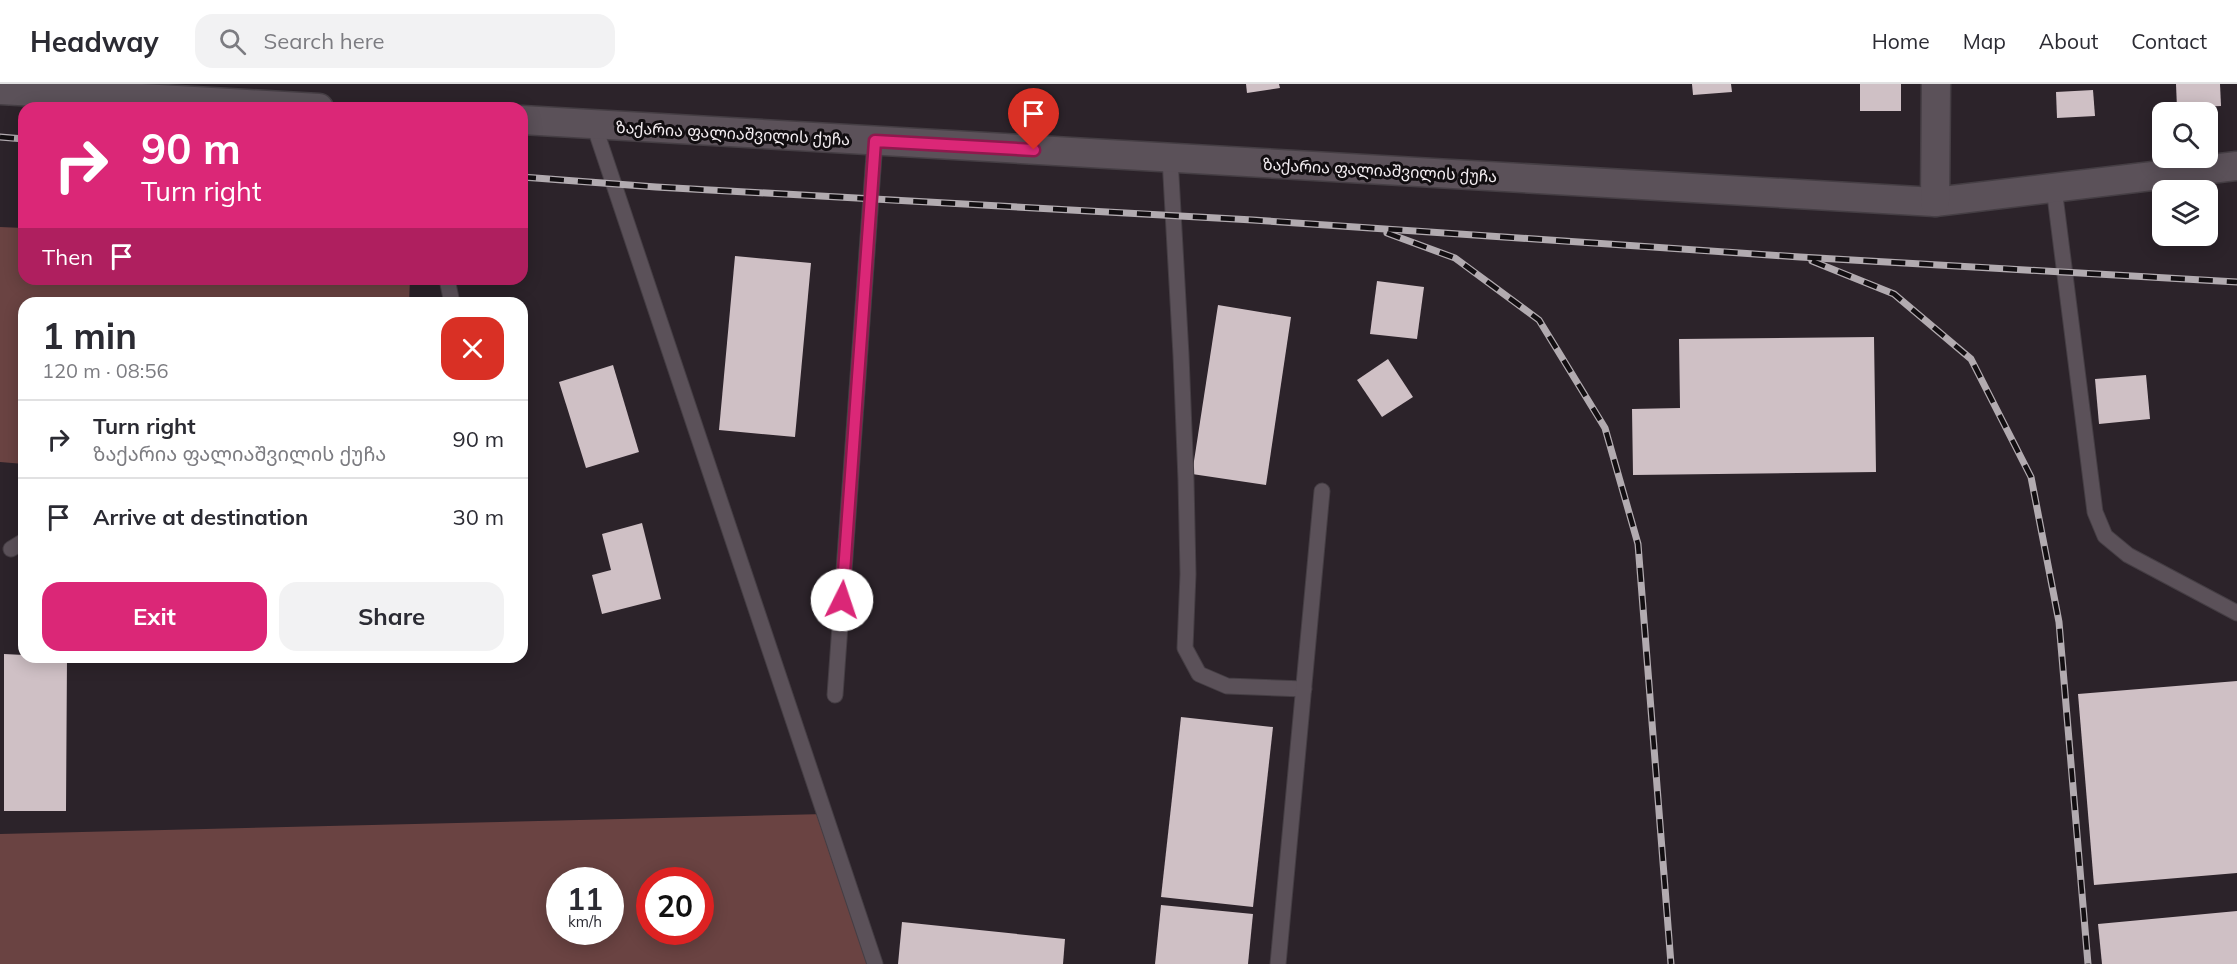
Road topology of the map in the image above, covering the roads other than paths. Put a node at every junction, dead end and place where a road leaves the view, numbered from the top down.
1 (1936, 84) edge
2 (0, 90) edge
3 (213, 102) edge
4 (528, 120) edge
5 (594, 124) junction
6 (875, 141) junction
7 (1170, 158) junction
8 (2237, 166) edge
9 (2054, 188) junction
10 (1935, 202) junction
11 (1322, 491) dead end
12 (2237, 613) edge
13 (1304, 689) junction
14 (836, 695) dead end
15 (875, 964) edge
16 (1278, 964) edge

1 - 10 street
2 - 3 street
4 - 5 street, ზაქარია ფალიაშვილის ქუჩა
5 - 6 street, ზაქარია ფალიაშვილის ქუჩა
5 - 15 lane
6 - 7 street, ზაქარია ფალიაშვილის ქუჩა
6 - 14 lane
7 - 10 street, ზაქარია ფალიაშვილის ქუჩა
7 - 13 lane
8 - 9 street, ზაქარია ფალიაშვილის ქუჩა
9 - 10 street, ზაქარია ფალიაშვილის ქუჩა
9 - 12 lane
11 - 13 lane
13 - 16 lane

